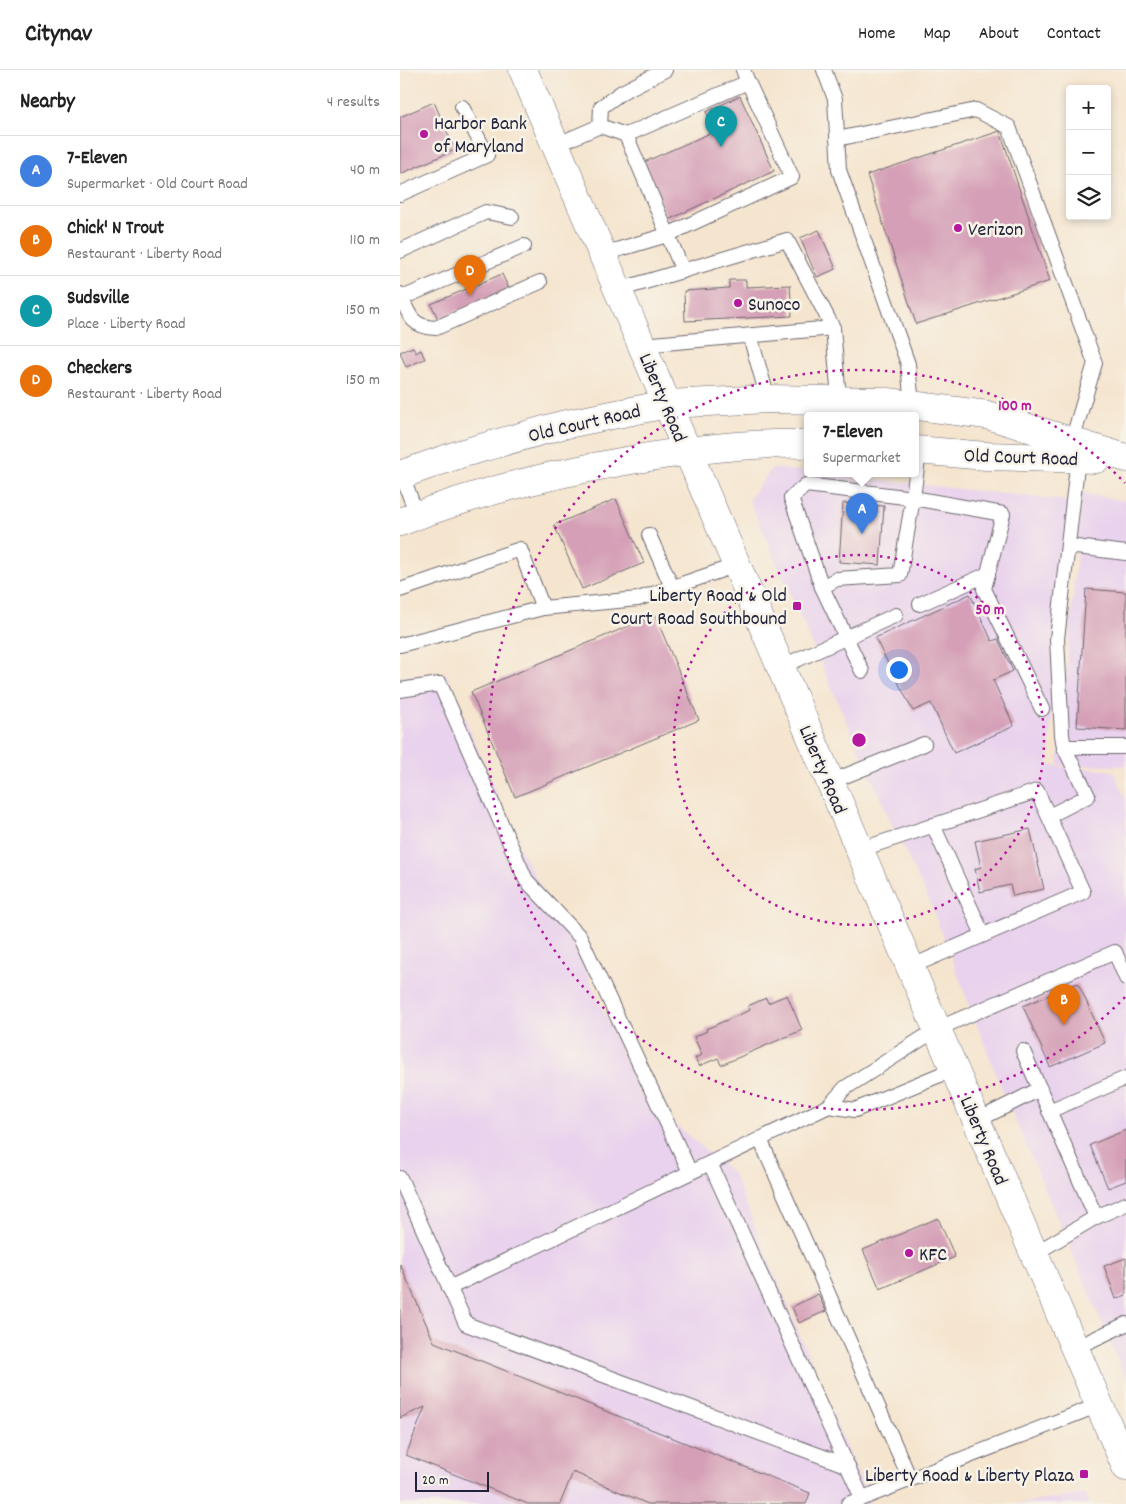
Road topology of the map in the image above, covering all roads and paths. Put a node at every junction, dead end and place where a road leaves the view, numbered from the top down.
1 (523, 70) edge
2 (665, 70) edge
3 (824, 70) edge
4 (746, 76) edge
5 (462, 107) dead end
6 (600, 126) junction
7 (626, 135) junction
8 (837, 139) junction
9 (556, 145) junction
10 (400, 194) edge
11 (512, 217) dead end
12 (667, 235) junction
13 (524, 246) dead end
14 (400, 250) edge
15 (602, 254) junction
16 (682, 271) junction
17 (540, 282) dead end
18 (618, 290) junction
19 (401, 296) edge
20 (833, 328) junction
21 (750, 336) junction
22 (642, 345) junction
23 (768, 399) junction
24 (839, 400) junction
25 (667, 404) junction
26 (912, 405) junction
27 (804, 444) edge
28 (687, 450) junction
29 (919, 450) edge
30 (1075, 450) junction
31 (1126, 459) edge
32 (401, 473) edge
33 (915, 477) edge
34 (913, 498) junction
35 (408, 519) edge
36 (649, 535) dead end
37 (1068, 546) junction
38 (1126, 553) edge
39 (736, 565) junction
40 (988, 574) junction
41 (672, 587) junction
42 (822, 587) junction
43 (400, 590) edge
44 (920, 604) dead end
45 (543, 608) junction
46 (896, 616) dead end
47 (845, 638) junction
48 (401, 641) edge
49 (780, 667) junction
50 (862, 671) dead end
51 (400, 690) edge
52 (1042, 709) dead end
53 (924, 744) dead end
54 (1064, 747) junction
55 (1126, 747) edge
56 (830, 782) junction
57 (1049, 816) junction
58 (933, 825) junction
59 (859, 850) junction
60 (983, 935) junction
61 (910, 967) junction
62 (1126, 978) edge
63 (937, 1029) junction
64 (1024, 1051) dead end
65 (954, 1069) junction
66 (1126, 1078) edge
67 (1040, 1089) junction
68 (829, 1106) junction
69 (1049, 1111) junction
70 (976, 1121) junction
71 (760, 1139) junction
72 (710, 1163) junction
73 (690, 1172) junction
74 (400, 1178) edge
75 (1126, 1204) edge
76 (1096, 1217) junction
77 (1034, 1254) junction
78 (449, 1288) junction
79 (1126, 1324) edge
80 (1074, 1348) junction
81 (1099, 1405) junction
82 (1125, 1463) edge
83 (848, 1466) junction
84 (910, 1479) junction
85 (862, 1498) junction
86 (848, 1504) edge

1 - 9 main road, Liberty Road
2 - 6 lane
3 - 8 lane
4 - 7 lane
4 - 12 lane
5 - 10 lane
6 - 7 lane
6 - 9 lane
7 - 12 lane
8 - 26 lane
8 - 30 lane
9 - 15 main road, Liberty Road
11 - 14 lane
12 - 15 lane
12 - 16 lane
13 - 19 lane
15 - 18 main road, Liberty Road
16 - 18 lane
16 - 20 lane
17 - 19 lane
18 - 22 main road, Liberty Road
20 - 21 lane
20 - 24 lane
21 - 22 lane
21 - 23 lane
22 - 25 main road, Liberty Road
23 - 24 main road, Old Court Road
23 - 25 main road, Old Court Road
24 - 26 main road, Old Court Road
25 - 28 main road, Liberty Road
25 - 32 main road, Old Court Road
26 - 30 main road, Old Court Road
27 - 28 main road
28 - 35 main road
28 - 39 main road, Liberty Road
29 - 30 main road, Old Court Road
30 - 31 main road, Old Court Road
30 - 37 lane
32 - 35 lane
33 - 34 lane
34 - 40 lane
34 - 42 lane
34 - 42 lane
36 - 41 lane
37 - 38 lane
37 - 54 lane
39 - 41 lane
39 - 49 main road, Liberty Road
40 - 44 lane
40 - 52 lane
41 - 45 lane
42 - 47 lane
43 - 45 lane
45 - 48 lane
46 - 47 lane
47 - 49 lane
47 - 50 lane
49 - 56 main road, Liberty Road
51 - 73 lane
53 - 56 lane
54 - 55 lane
54 - 57 lane
56 - 59 main road, Liberty Road
57 - 58 lane
57 - 60 lane
58 - 59 lane
58 - 60 lane
59 - 61 main road, Liberty Road
60 - 61 lane
61 - 63 main road, Liberty Road
62 - 63 lane
63 - 65 main road, Liberty Road
63 - 68 lane
64 - 67 lane
65 - 68 lane
65 - 70 main road, Liberty Road
66 - 69 lane
67 - 69 lane
67 - 70 lane
68 - 71 lane
69 - 76 lane
70 - 77 main road, Liberty Road
71 - 72 lane
71 - 84 lane
72 - 73 lane
72 - 83 lane
73 - 78 lane
74 - 78 lane
75 - 76 lane
76 - 77 lane
77 - 80 main road, Liberty Road
78 - 83 lane
79 - 80 lane
80 - 81 main road, Liberty Road
81 - 82 main road, Liberty Road
81 - 84 lane
83 - 85 lane
84 - 85 lane
85 - 86 lane

